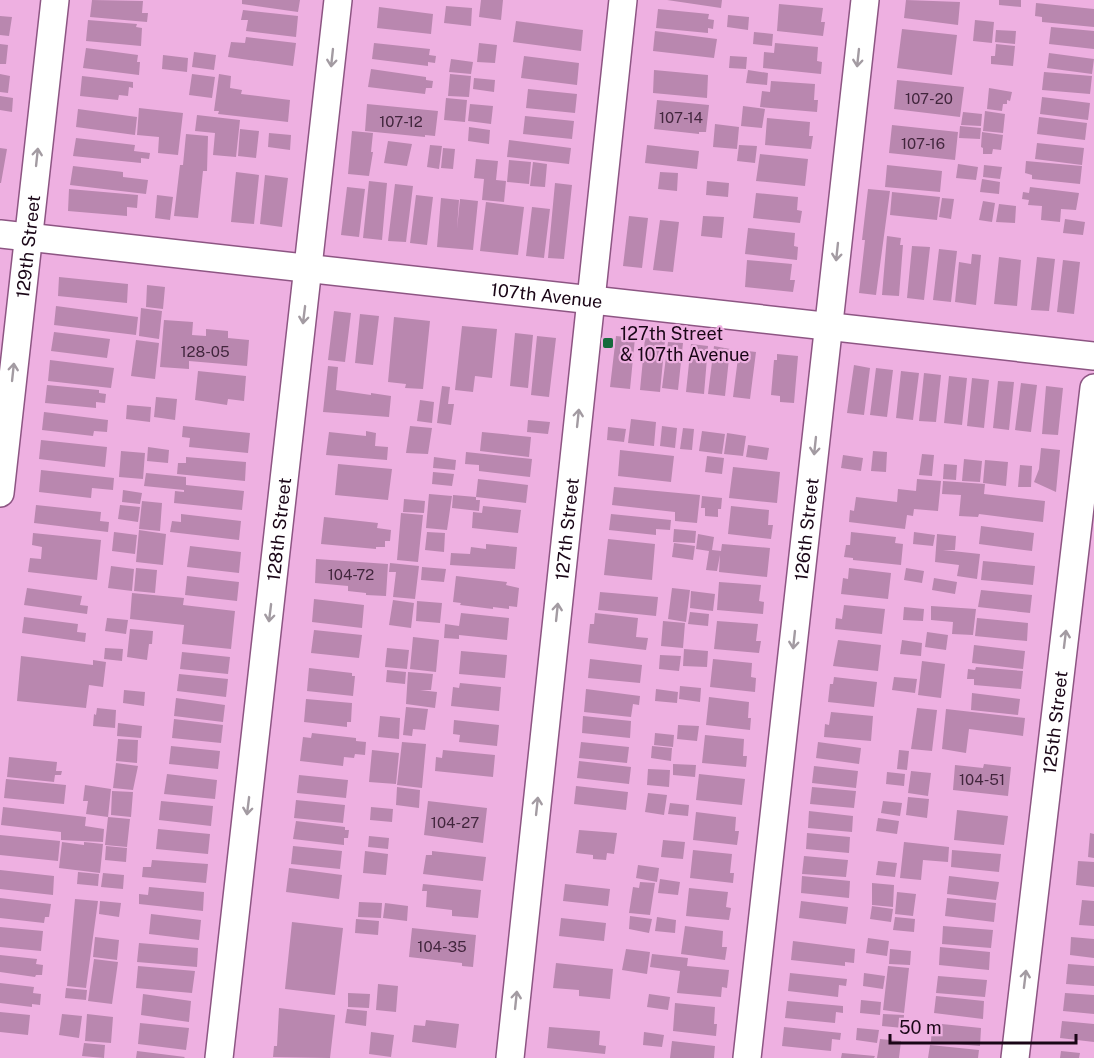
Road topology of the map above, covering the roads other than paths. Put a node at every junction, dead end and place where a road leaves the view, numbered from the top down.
1 (55, 0) edge
2 (338, 0) edge
3 (623, 0) edge
4 (865, 0) edge
5 (0, 234) edge
6 (28, 237) junction
7 (309, 268) junction
8 (591, 300) junction
9 (829, 325) junction
10 (1094, 356) edge
11 (1094, 388) edge
12 (0, 493) edge
13 (219, 1058) edge
14 (510, 1058) edge
15 (747, 1058) edge
16 (1015, 1058) edge

6 -> 1 street, 129th Street
2 -> 7 street, 128th Street
3 - 8 street, 127th Street
4 -> 9 street, 126th Street
5 - 6 street, 107th Avenue
6 - 7 street, 107th Avenue
12 -> 6 street, 129th Street
7 - 8 street, 107th Avenue
7 -> 13 street, 128th Street
8 - 9 street, 107th Avenue
14 -> 8 street, 127th Street
9 - 10 street, 107th Avenue
9 -> 15 street, 126th Street
16 -> 11 street, 125th Street

